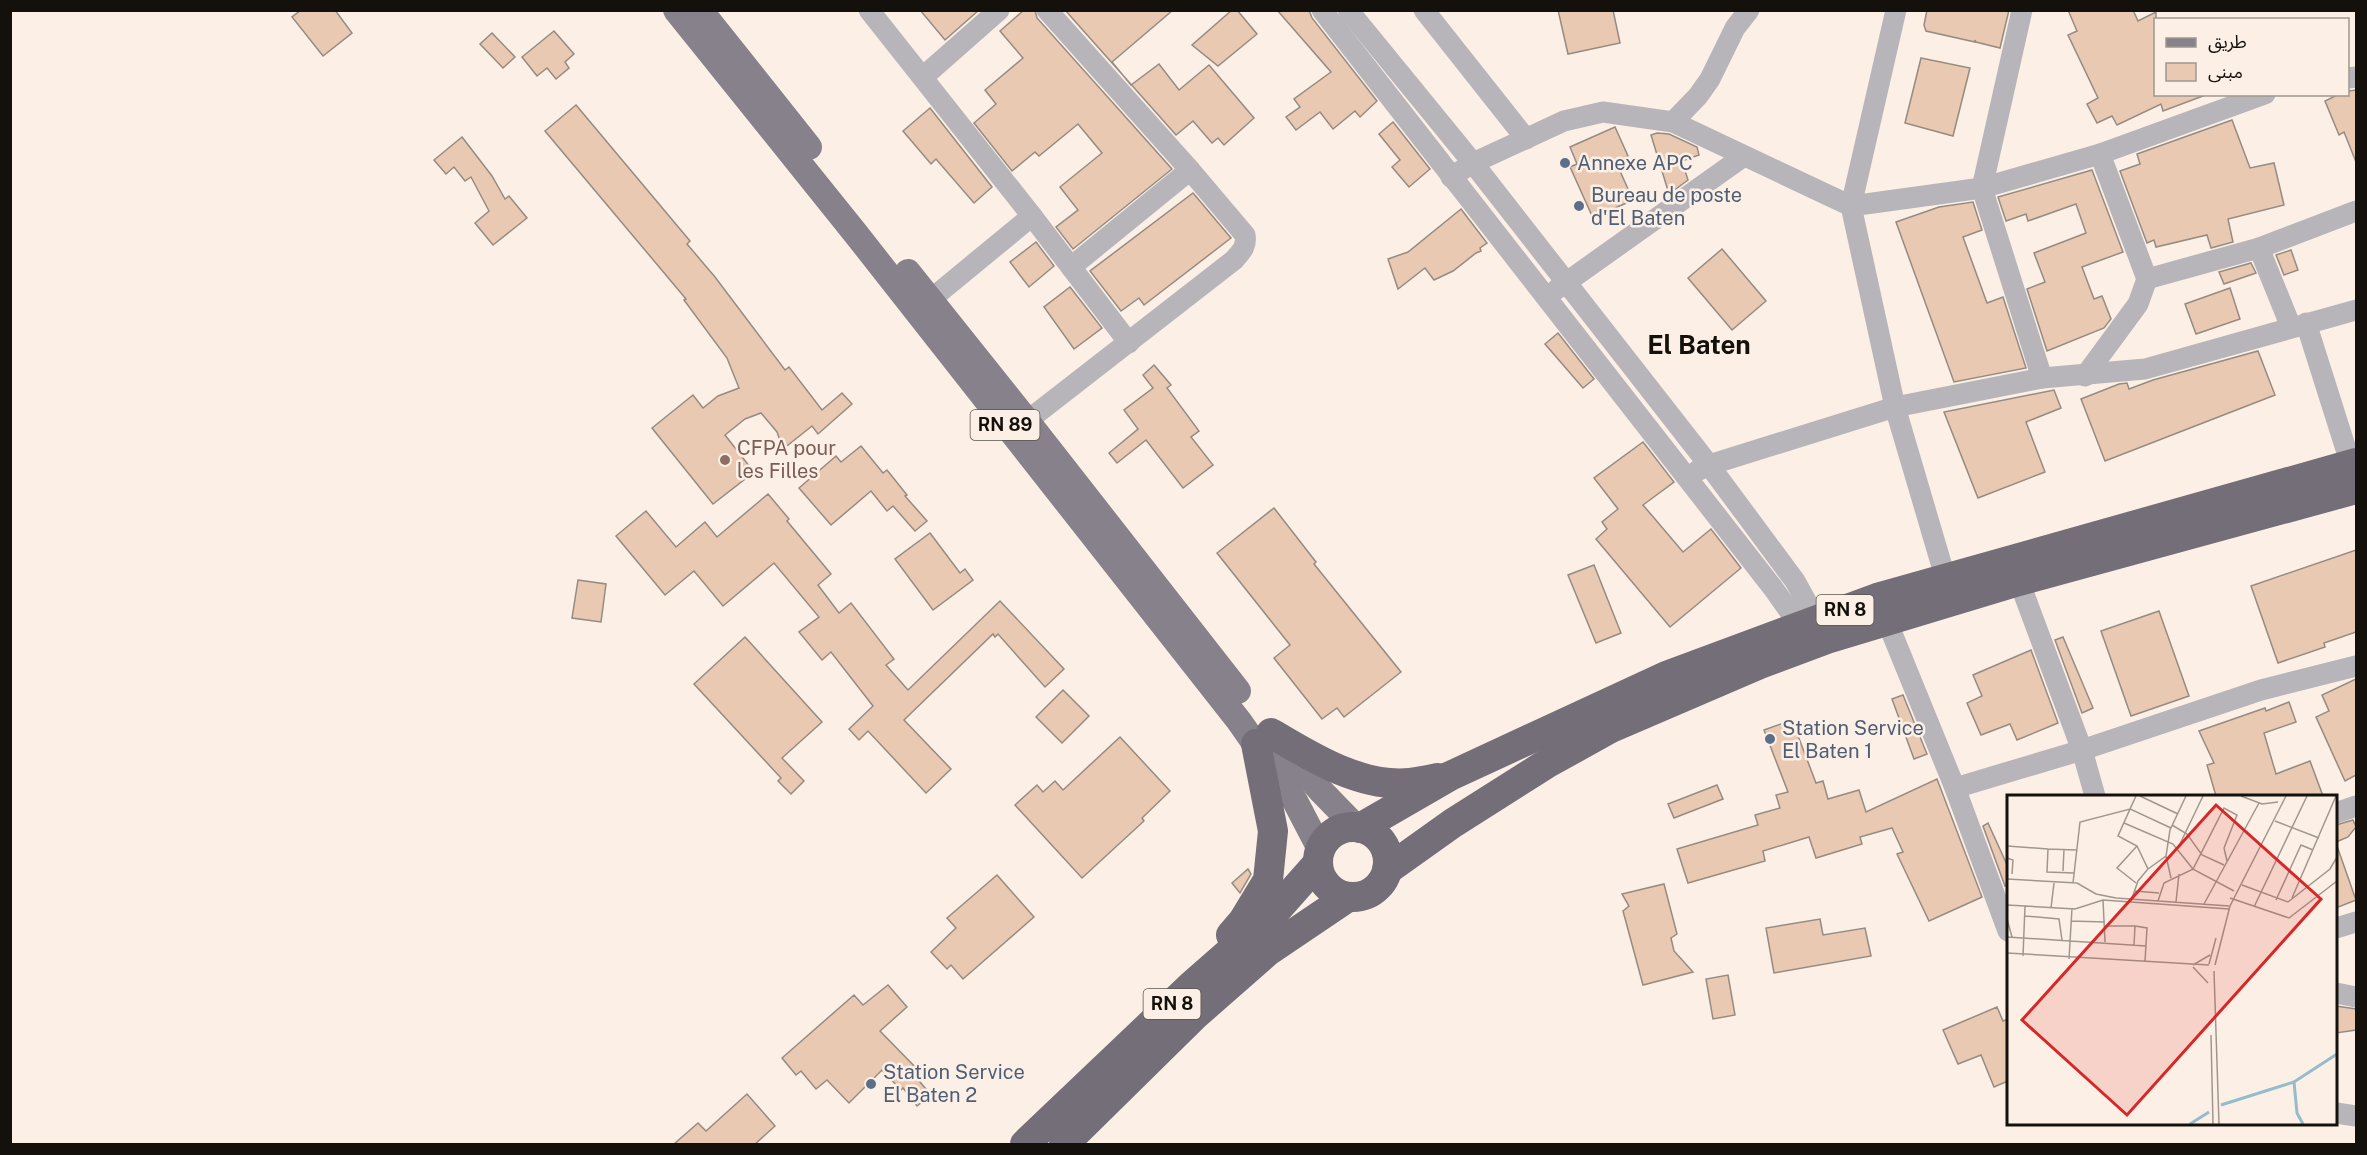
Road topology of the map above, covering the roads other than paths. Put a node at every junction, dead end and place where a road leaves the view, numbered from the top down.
1 (676, 10) edge
2 (700, 10) edge
3 (869, 10) edge
4 (999, 10) edge
5 (1047, 10) edge
6 (1322, 10) edge
7 (1348, 10) edge
8 (1424, 10) edge
9 (1749, 10) edge
10 (1896, 10) edge
11 (2022, 10) edge
12 (923, 77) junction
13 (2260, 96) edge
14 (1673, 122) junction
15 (1526, 139) junction
16 (2100, 154) junction
17 (1744, 156) junction
18 (1473, 163) junction
19 (1191, 170) junction
20 (1451, 177) junction
21 (1982, 188) junction
22 (1851, 206) junction
23 (2356, 211) edge
24 (1032, 216) junction
25 (2259, 248) junction
26 (1071, 267) junction
27 (2147, 279) junction
28 (1567, 282) junction
29 (1546, 296) junction
30 (930, 300) junction
31 (2356, 310) edge
32 (2298, 325) junction
33 (1129, 343) junction
34 (954, 344) junction
35 (2085, 375) junction
36 (2042, 378) junction
37 (1895, 407) junction
38 (1027, 421) junction
39 (1709, 465) junction
40 (2355, 473) edge
41 (1685, 477) junction
42 (1946, 580) junction
43 (2019, 581) junction
44 (1882, 609) junction
45 (1813, 633) junction
46 (2356, 666) edge
47 (1263, 739) junction
48 (2082, 750) junction
49 (1450, 776) junction
50 (1955, 788) junction
51 (2096, 795) edge
52 (2356, 807) edge
53 (2337, 813) edge
54 (1358, 827) junction
55 (1319, 856) junction
56 (1387, 870) junction
57 (1348, 897) junction
58 (2003, 901) edge
59 (2356, 921) edge
60 (2007, 925) edge
61 (2337, 928) edge
62 (1191, 986) junction
63 (2337, 993) edge
64 (2356, 997) edge
65 (2337, 1113) edge
66 (2356, 1116) edge
67 (1025, 1144) edge
68 (1064, 1144) edge

1 - 34 main road, RN 89
2 - 30 main road
3 - 12 street
4 - 12 street
5 - 19 street
6 - 20 street
7 - 18 street
8 - 15 street
9 - 14 street
10 - 22 street
11 - 21 street
12 - 24 street
13 - 16 street
14 - 15 street
14 - 17 street
15 - 18 street
16 - 21 street
16 - 27 street
17 - 22 street
17 - 28 street
18 - 20 street
18 - 28 street
19 - 26 street
19 - 33 street
20 - 29 street
21 - 22 street
21 - 36 street
22 - 37 street
23 - 25 street
24 - 26 street
24 - 30 street
25 - 27 street
25 - 32 street
26 - 33 street
27 - 35 street
28 - 29 street
28 - 39 street
29 - 41 street
30 - 34 main road
31 - 32 street
32 - 35 street
32 - 40 street
33 - 38 street
34 - 38 main road
34 - 47 main road, RN 89
35 - 36 street
36 - 37 street
37 - 39 street
37 - 42 street
38 - 47 main road
39 - 41 street
39 - 45 street
40 - 42 highway, RN 8
40 - 43 highway, RN 8
41 - 45 street
42 - 44 highway, RN 8
43 - 44 highway, RN 8
43 - 48 street
44 - 45 highway, RN 8
44 - 50 street
45 - 49 highway, RN 8
45 - 56 highway, RN 8
46 - 48 street
47 - 49 highway
47 - 54 main road
47 - 55 main road, RN 89
47 - 62 highway
48 - 50 street
48 - 51 street
49 - 54 highway, RN 8
50 - 58 street
52 - 53 street
54 - 55 highway
54 - 56 highway
55 - 57 highway
55 - 62 highway, RN 8
56 - 57 highway
57 - 68 highway, RN 8
58 - 60 street
59 - 61 street
62 - 67 highway, RN 8
63 - 64 street
65 - 66 street

